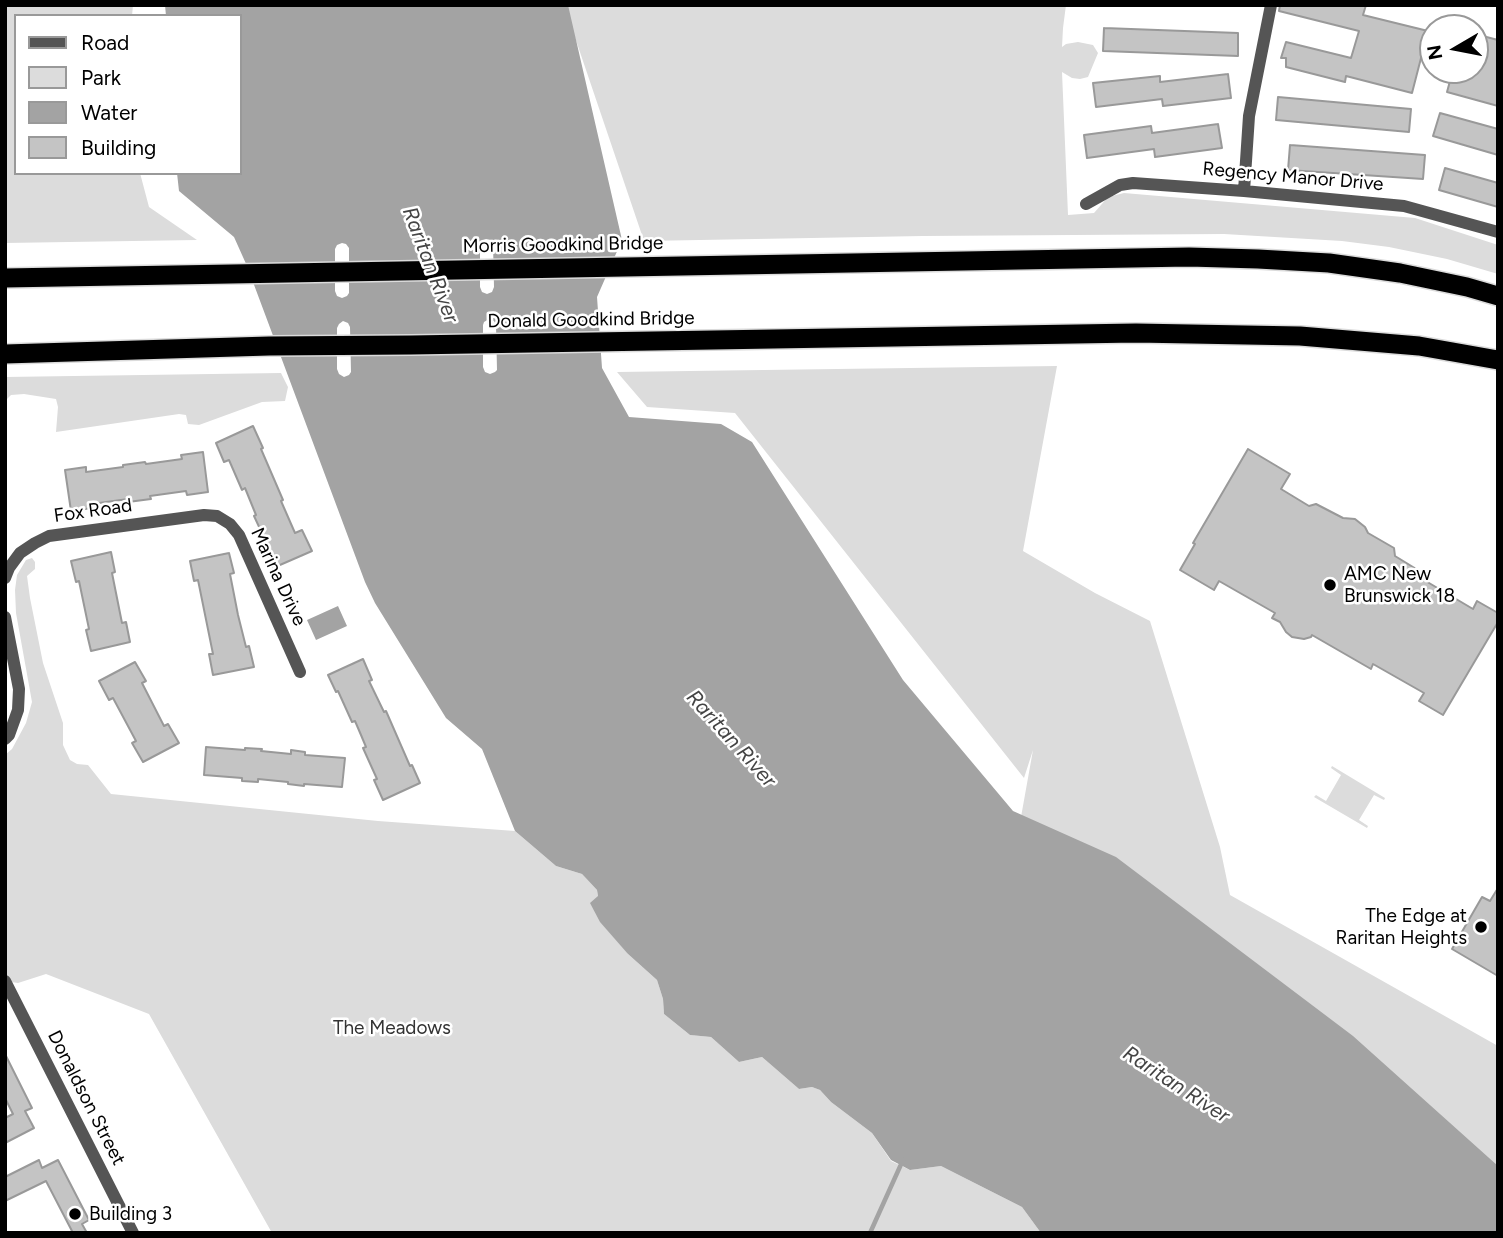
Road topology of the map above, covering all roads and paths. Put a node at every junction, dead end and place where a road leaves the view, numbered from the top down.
1 (1272, 5) edge
2 (1244, 191) junction
3 (1086, 204) dead end
4 (1498, 232) edge
5 (5, 278) edge
6 (1498, 296) edge
7 (5, 354) edge
8 (1498, 360) edge
9 (204, 515) joint
10 (5, 578) edge
11 (5, 617) edge
12 (300, 672) dead end
13 (5, 739) edge
14 (5, 981) edge
15 (133, 1233) edge

1 - 2 street
2 - 3 street, Regency Manor Drive
2 - 4 street, Regency Manor Drive
5 - 6 highway, Morris Goodkind Bridge
7 - 8 highway, Donald Goodkind Bridge
9 - 10 street, Fox Road
9 - 12 street, Marina Drive
11 - 13 street
14 - 15 street, Donaldson Street

